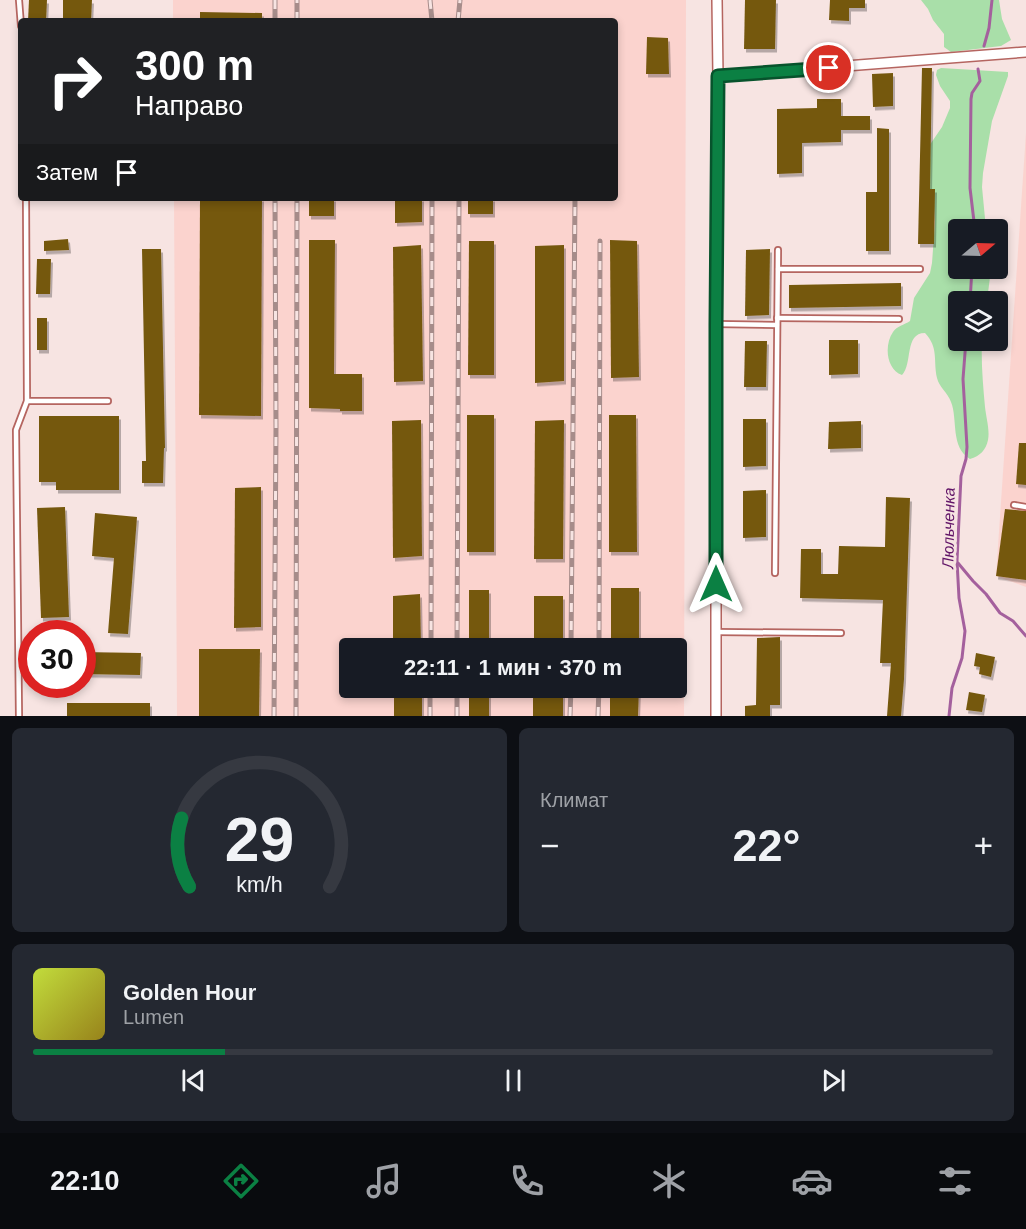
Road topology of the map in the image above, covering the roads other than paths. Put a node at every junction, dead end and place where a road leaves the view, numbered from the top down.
1 (19, 0) edge
2 (717, 0) edge
3 (20, 18) edge
4 (1026, 52) edge
5 (718, 76) junction
6 (27, 201) edge
7 (778, 250) dead end
8 (778, 269) junction
9 (920, 269) dead end
10 (777, 318) junction
11 (899, 319) dead end
12 (716, 324) junction
13 (777, 326) junction
14 (27, 401) junction
15 (108, 401) dead end
16 (1014, 505) dead end
17 (1026, 507) edge
18 (775, 573) dead end
19 (716, 632) junction
20 (841, 633) dead end
21 (19, 716) edge
22 (716, 716) edge

1 - 3 lane
2 - 5 street
4 - 5 street
5 - 12 street
6 - 14 lane
7 - 8 lane
8 - 9 lane
8 - 10 lane
10 - 11 lane
10 - 13 lane
12 - 13 lane
12 - 19 street
13 - 18 lane
14 - 15 lane
14 - 21 lane
16 - 17 lane
19 - 20 lane
19 - 22 street

